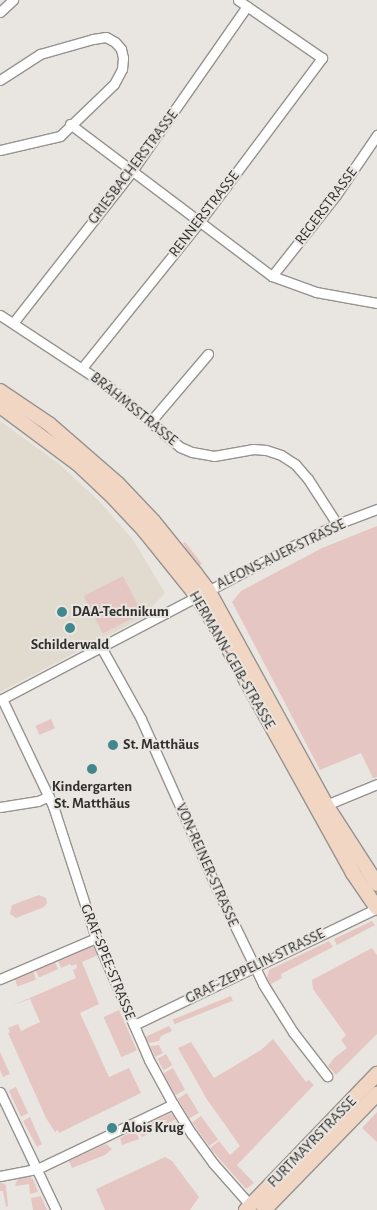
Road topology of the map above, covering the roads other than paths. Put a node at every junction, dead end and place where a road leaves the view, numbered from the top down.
1 (14, 0) edge
2 (238, 0) edge
3 (247, 6) junction
4 (0, 12) edge
5 (0, 80) edge
6 (70, 124) junction
7 (377, 135) edge
8 (0, 150) edge
9 (132, 171) junction
10 (200, 221) junction
11 (272, 276) junction
12 (377, 303) edge
13 (0, 314) edge
14 (13, 323) junction
15 (208, 354) dead end
16 (82, 368) junction
17 (0, 391) edge
18 (0, 406) edge
19 (151, 421) junction
20 (377, 510) edge
21 (338, 524) junction
22 (202, 593) junction
23 (101, 646) junction
24 (1, 700) edge
25 (377, 784) edge
26 (49, 796) junction
27 (326, 805) junction
28 (0, 807) edge
29 (377, 884) edge
30 (377, 908) edge
31 (96, 938) junction
32 (255, 966) junction
33 (0, 979) edge
34 (134, 1025) junction
35 (377, 1074) edge
36 (327, 1076) dead end
37 (0, 1092) edge
38 (377, 1094) edge
39 (172, 1104) junction
40 (37, 1169) junction
41 (0, 1176) edge
42 (253, 1209) edge
43 (56, 1210) edge

1 - 4 street
2 - 3 street
3 - 9 street, GRIESBACHERSTRASSE
3 - 10 street, RENNERSTRASSE
5 - 6 street
6 - 8 street
6 - 9 street
7 - 11 street, REGERSTRASSE
9 - 10 street
9 - 14 street, GRIESBACHERSTRASSE
10 - 11 street
10 - 16 street, RENNERSTRASSE
11 - 12 street
13 - 14 street, BRAHMSSTRASSE
14 - 16 street, BRAHMSSTRASSE
15 - 19 street
16 - 19 street, BRAHMSSTRASSE
17 - 22 street, HERMANN-GEIB-STRASSE
18 - 22 street, HERMANN-GEIB-STRASSE
19 - 21 street, BRAHMSSTRASSE
20 - 21 street, ALFONS-AUER-STRASSE
21 - 22 street, ALFONS-AUER-STRASSE
22 - 23 street, ALFONS-AUER-STRASSE
22 - 27 street, HERMANN-GEIB-STRASSE
22 - 30 street, HERMANN-GEIB-STRASSE
23 - 24 street, ALFONS-AUER-STRASSE
23 - 32 street, VON-REINER-STRASSE
24 - 26 street, GRAF-SPEE-STRASSE
25 - 27 street
26 - 28 street
26 - 31 street, GRAF-SPEE-STRASSE
27 - 29 street, HERMANN-GEIB-STRASSE
30 - 32 street, GRAF-ZEPPELIN-STRASSE
31 - 33 street
31 - 34 street, GRAF-SPEE-STRASSE
32 - 34 street, GRAF-ZEPPELIN-STRASSE
32 - 36 street, VON-REINER-STRASSE
34 - 39 street, GRAF-SPEE-STRASSE
35 - 42 street, FURTMAYRSTRASSE
37 - 40 street
38 - 42 street, FURTMAYRSTRASSE
39 - 40 street
39 - 42 street, GRAF-SPEE-STRASSE
40 - 41 street
40 - 43 street

